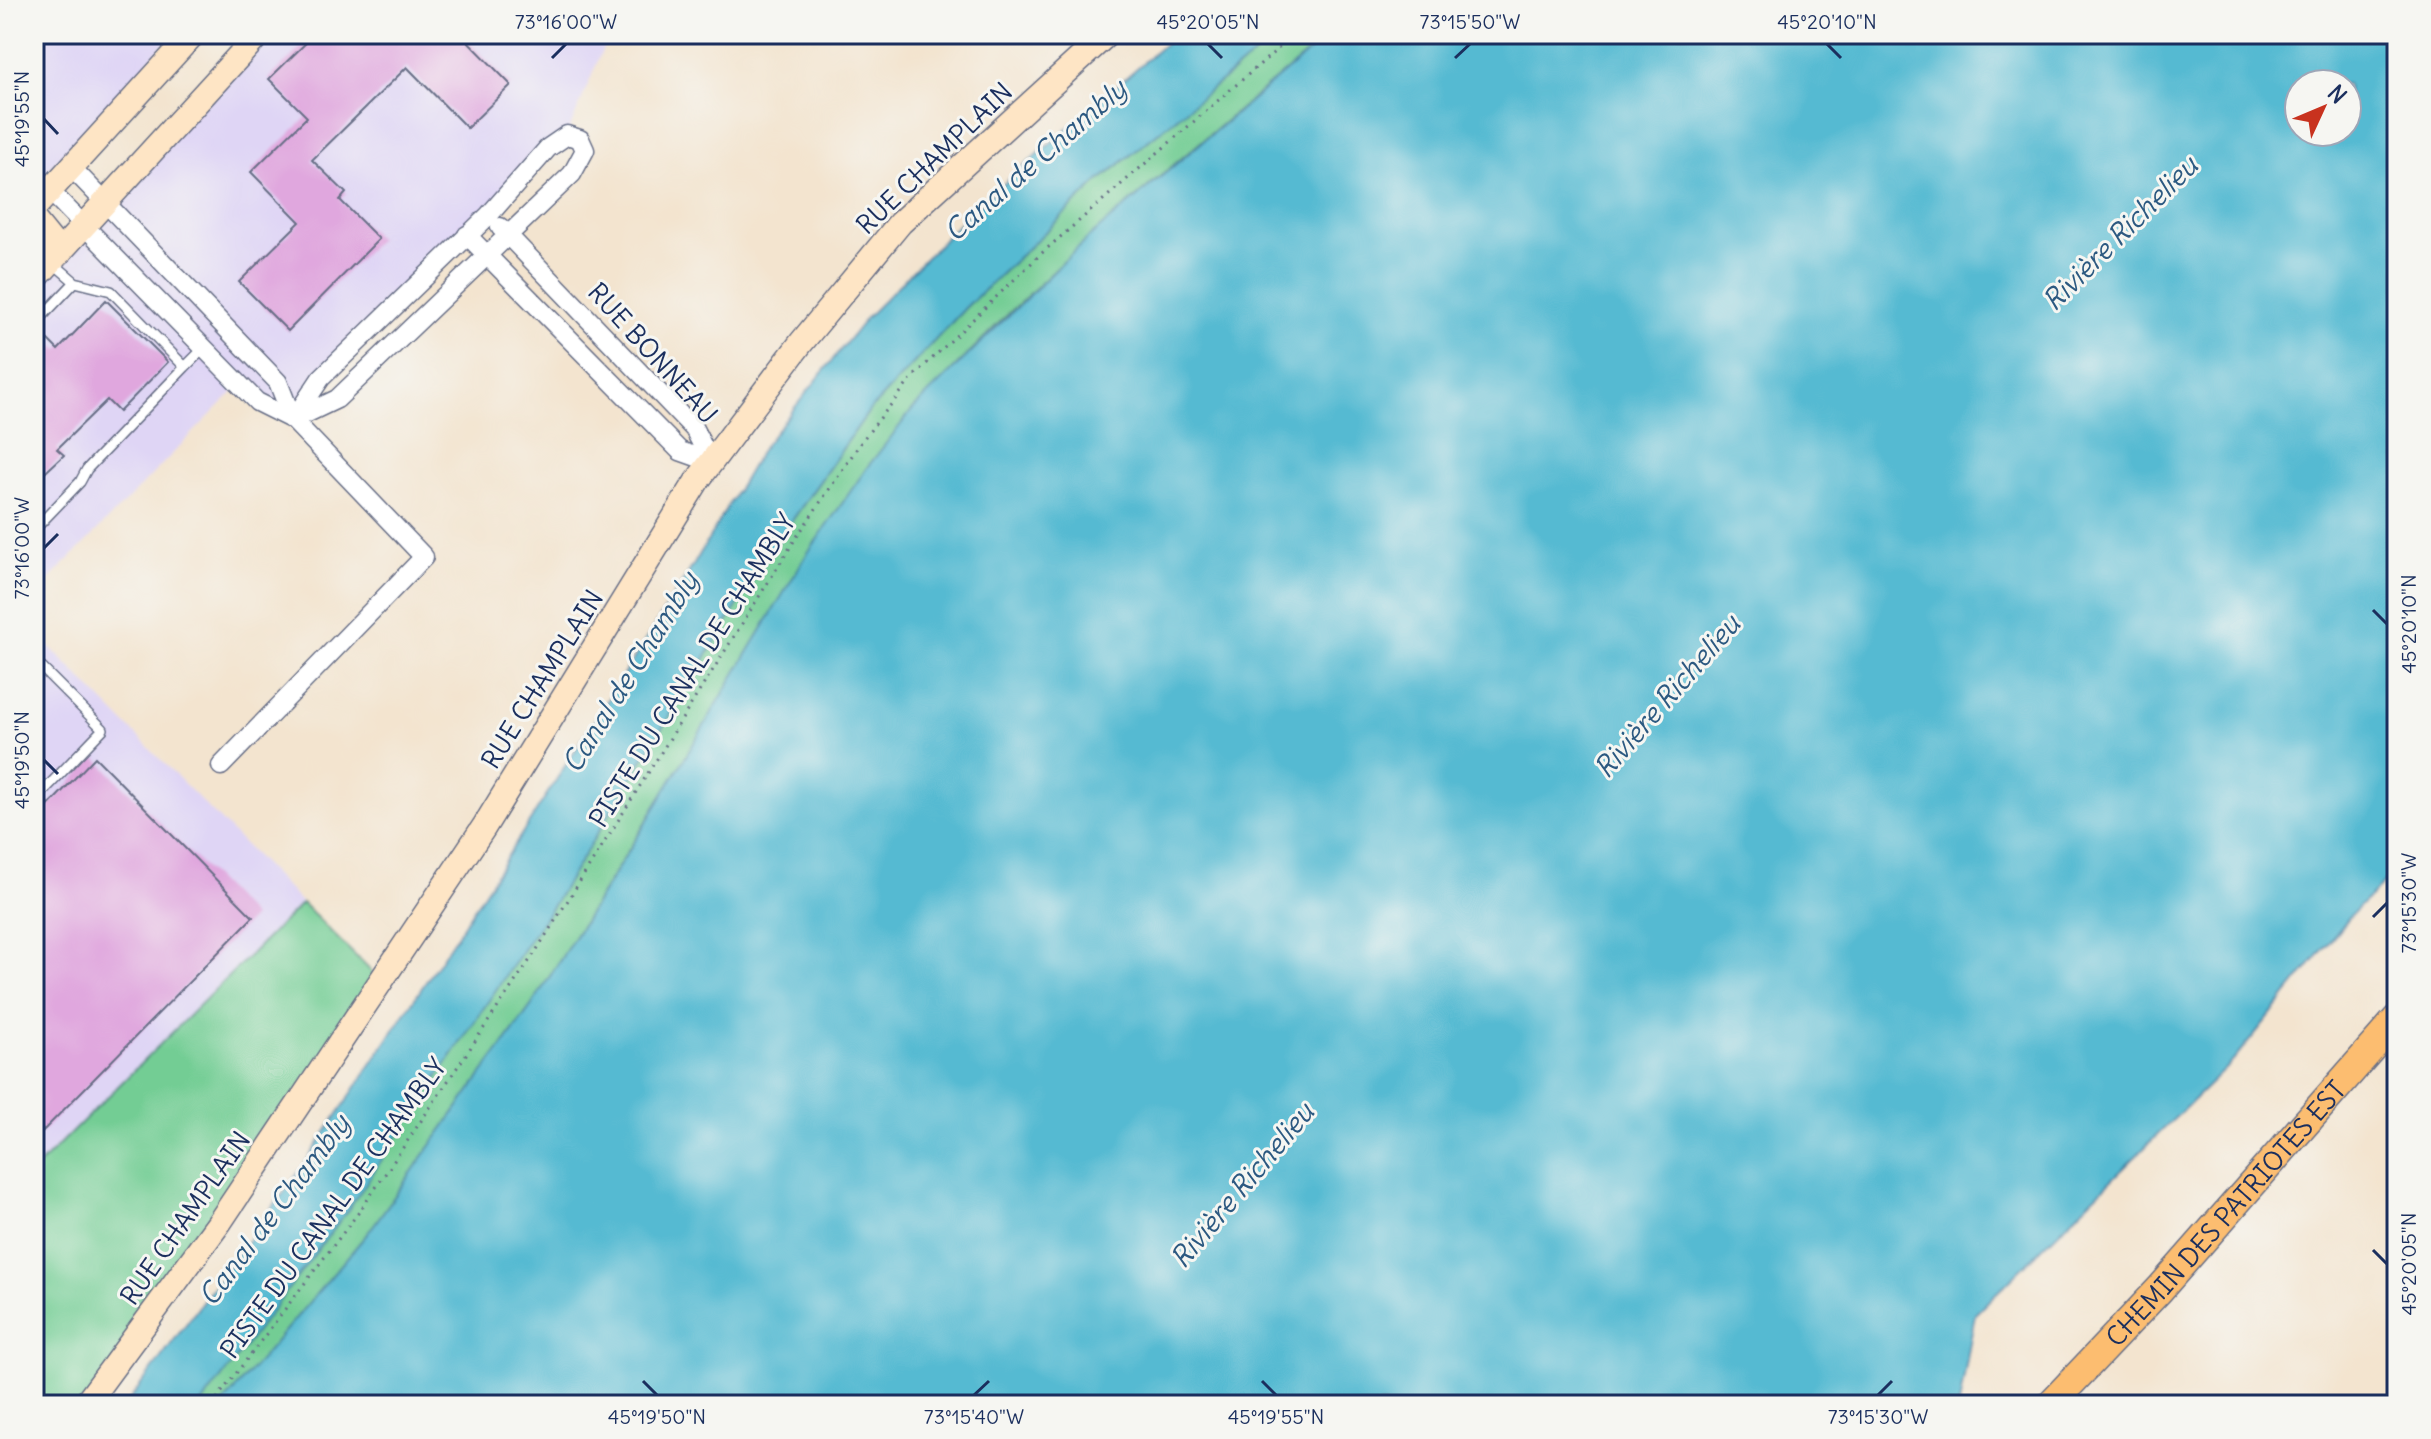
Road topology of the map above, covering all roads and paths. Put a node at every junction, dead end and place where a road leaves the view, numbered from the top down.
1 (193, 34) edge
2 (259, 34) edge
3 (1107, 34) edge
4 (1295, 34) edge
5 (71, 167) junction
6 (42, 199) edge
7 (105, 203) junction
8 (489, 215) junction
9 (34, 220) edge
10 (83, 227) junction
11 (506, 234) junction
12 (467, 235) junction
13 (487, 256) junction
14 (56, 257) junction
15 (34, 280) edge
16 (75, 282) junction
17 (389, 312) junction
18 (213, 315) junction
19 (34, 325) edge
20 (408, 331) junction
21 (198, 342) junction
22 (185, 367) junction
23 (293, 420) junction
24 (711, 462) junction
25 (34, 530) edge
26 (34, 660) edge
27 (221, 766) dead end
28 (34, 801) edge
29 (2397, 1019) edge
30 (34, 1383) edge
31 (56, 1405) edge
32 (85, 1405) edge
33 (212, 1405) edge
34 (2050, 1405) edge

1 - 5 street
2 - 7 street
3 - 24 street, RUE CHAMPLAIN
4 - 33 path, PISTE DU CANAL DE CHAMBLY
5 - 6 street
5 - 7 street
6 - 10 street
7 - 10 street
7 - 18 street
8 - 11 street, RUE BONNEAU
8 - 11 street
8 - 12 street
9 - 14 street
10 - 14 street
10 - 21 street
11 - 13 street
11 - 24 street, RUE BONNEAU
12 - 13 street, RUE BONNEAU
12 - 17 street
13 - 20 street
13 - 24 street, RUE BONNEAU
14 - 15 street
14 - 16 lane
16 - 19 lane
16 - 22 lane
17 - 20 street
17 - 23 street
18 - 21 street
18 - 23 street
20 - 23 street
21 - 22 lane
21 - 23 street
22 - 25 lane
23 - 27 street
24 - 32 street, RUE CHAMPLAIN
26 - 28 lane
29 - 34 main road, CHEMIN DES PATRIOTES EST
30 - 31 path

